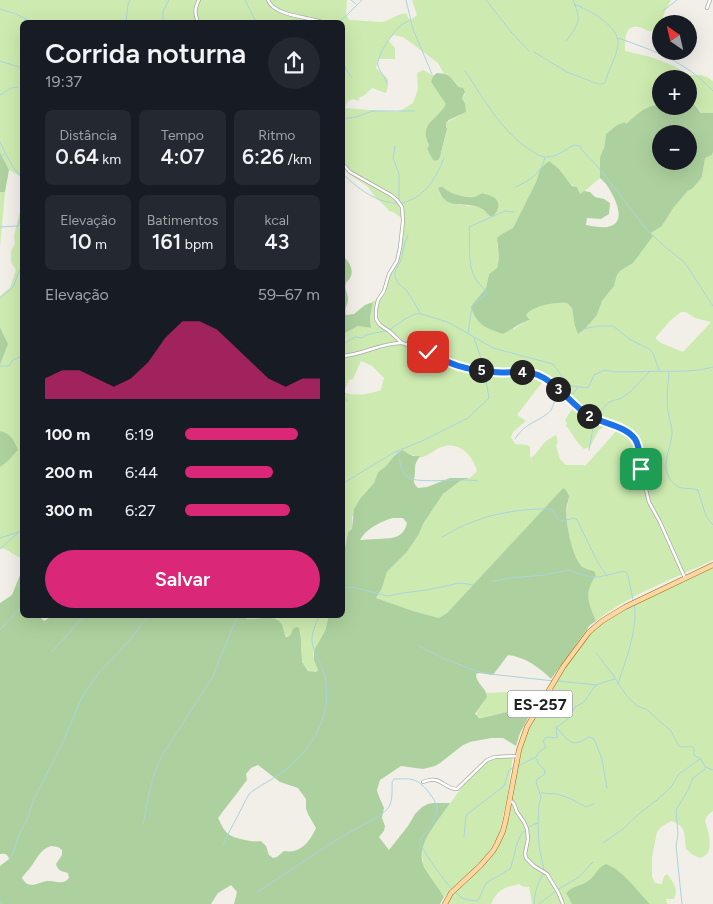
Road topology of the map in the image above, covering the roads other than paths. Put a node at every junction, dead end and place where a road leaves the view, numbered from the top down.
1 (198, 0) edge
2 (268, 0) edge
3 (710, 0) edge
4 (707, 8) dead end
5 (197, 20) edge
6 (314, 20) edge
7 (345, 166) edge
8 (402, 343) junction
9 (345, 356) edge
10 (713, 565) edge
11 (685, 578) junction
12 (518, 756) junction
13 (423, 782) dead end
14 (510, 800) junction
15 (445, 904) edge
16 (563, 904) edge

1 - 5 street
2 - 6 street
3 - 4 street
7 - 8 street
8 - 9 street
8 - 11 street
10 - 11 main road, ES-257
11 - 12 main road, ES-257
12 - 13 street
12 - 14 main road, ES-257
14 - 15 main road, ES-257
14 - 16 street

